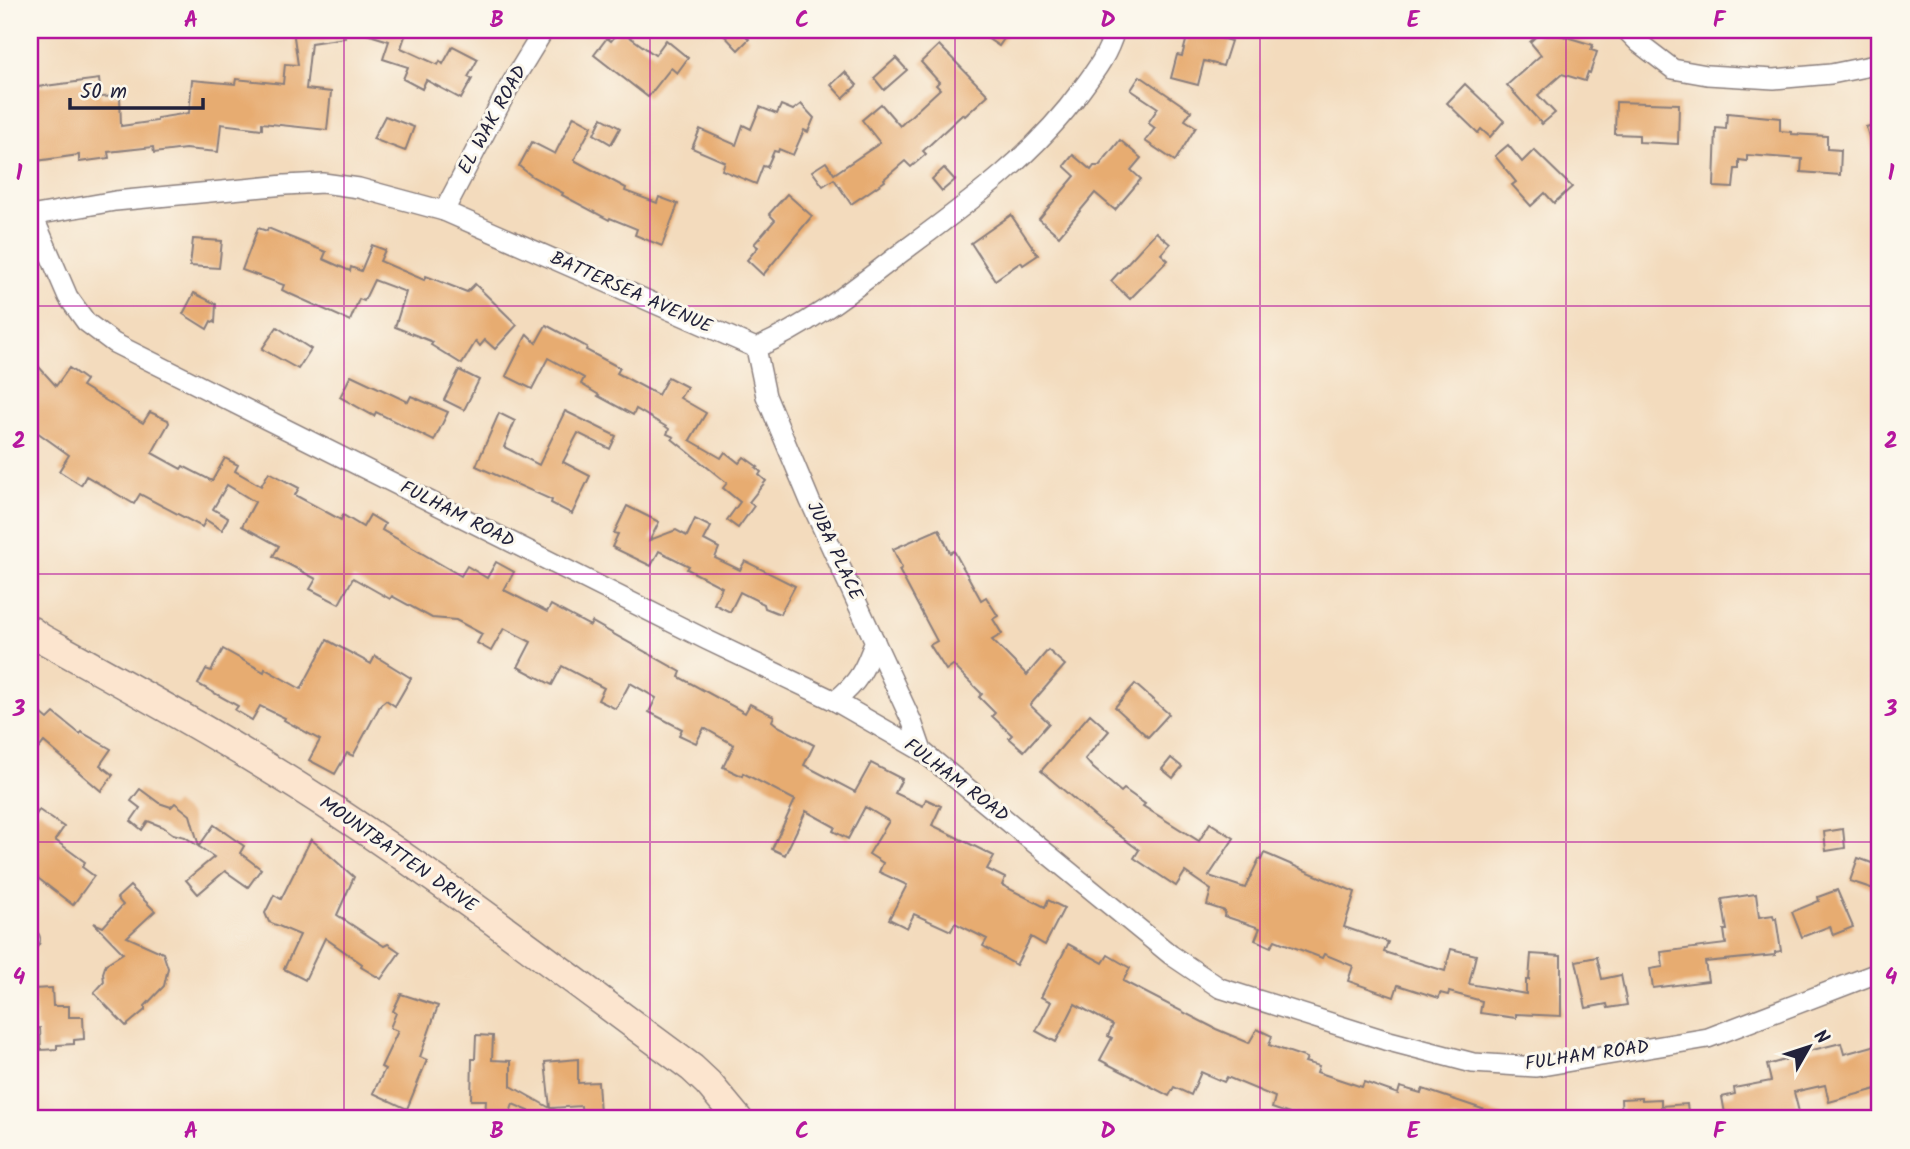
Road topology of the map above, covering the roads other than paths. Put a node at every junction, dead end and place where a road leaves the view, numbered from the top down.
1 (544, 30) edge
2 (1115, 30) edge
3 (1626, 30) edge
4 (1880, 64) edge
5 (444, 211) junction
6 (31, 216) edge
7 (756, 348) junction
8 (30, 630) edge
9 (875, 641) junction
10 (835, 701) junction
11 (922, 751) junction
12 (1880, 972) edge
13 (738, 1119) edge

1 - 5 street, EL WAK ROAD
2 - 7 street
3 - 4 street
5 - 6 street, BATTERSEA AVENUE
5 - 7 street, BATTERSEA AVENUE
6 - 10 street, FULHAM ROAD
7 - 9 street, JUBA PLACE
8 - 13 main road, MOUNTBATTEN DRIVE
9 - 10 street
9 - 11 street, JUBA PLACE
10 - 11 street, FULHAM ROAD
11 - 12 street, FULHAM ROAD

